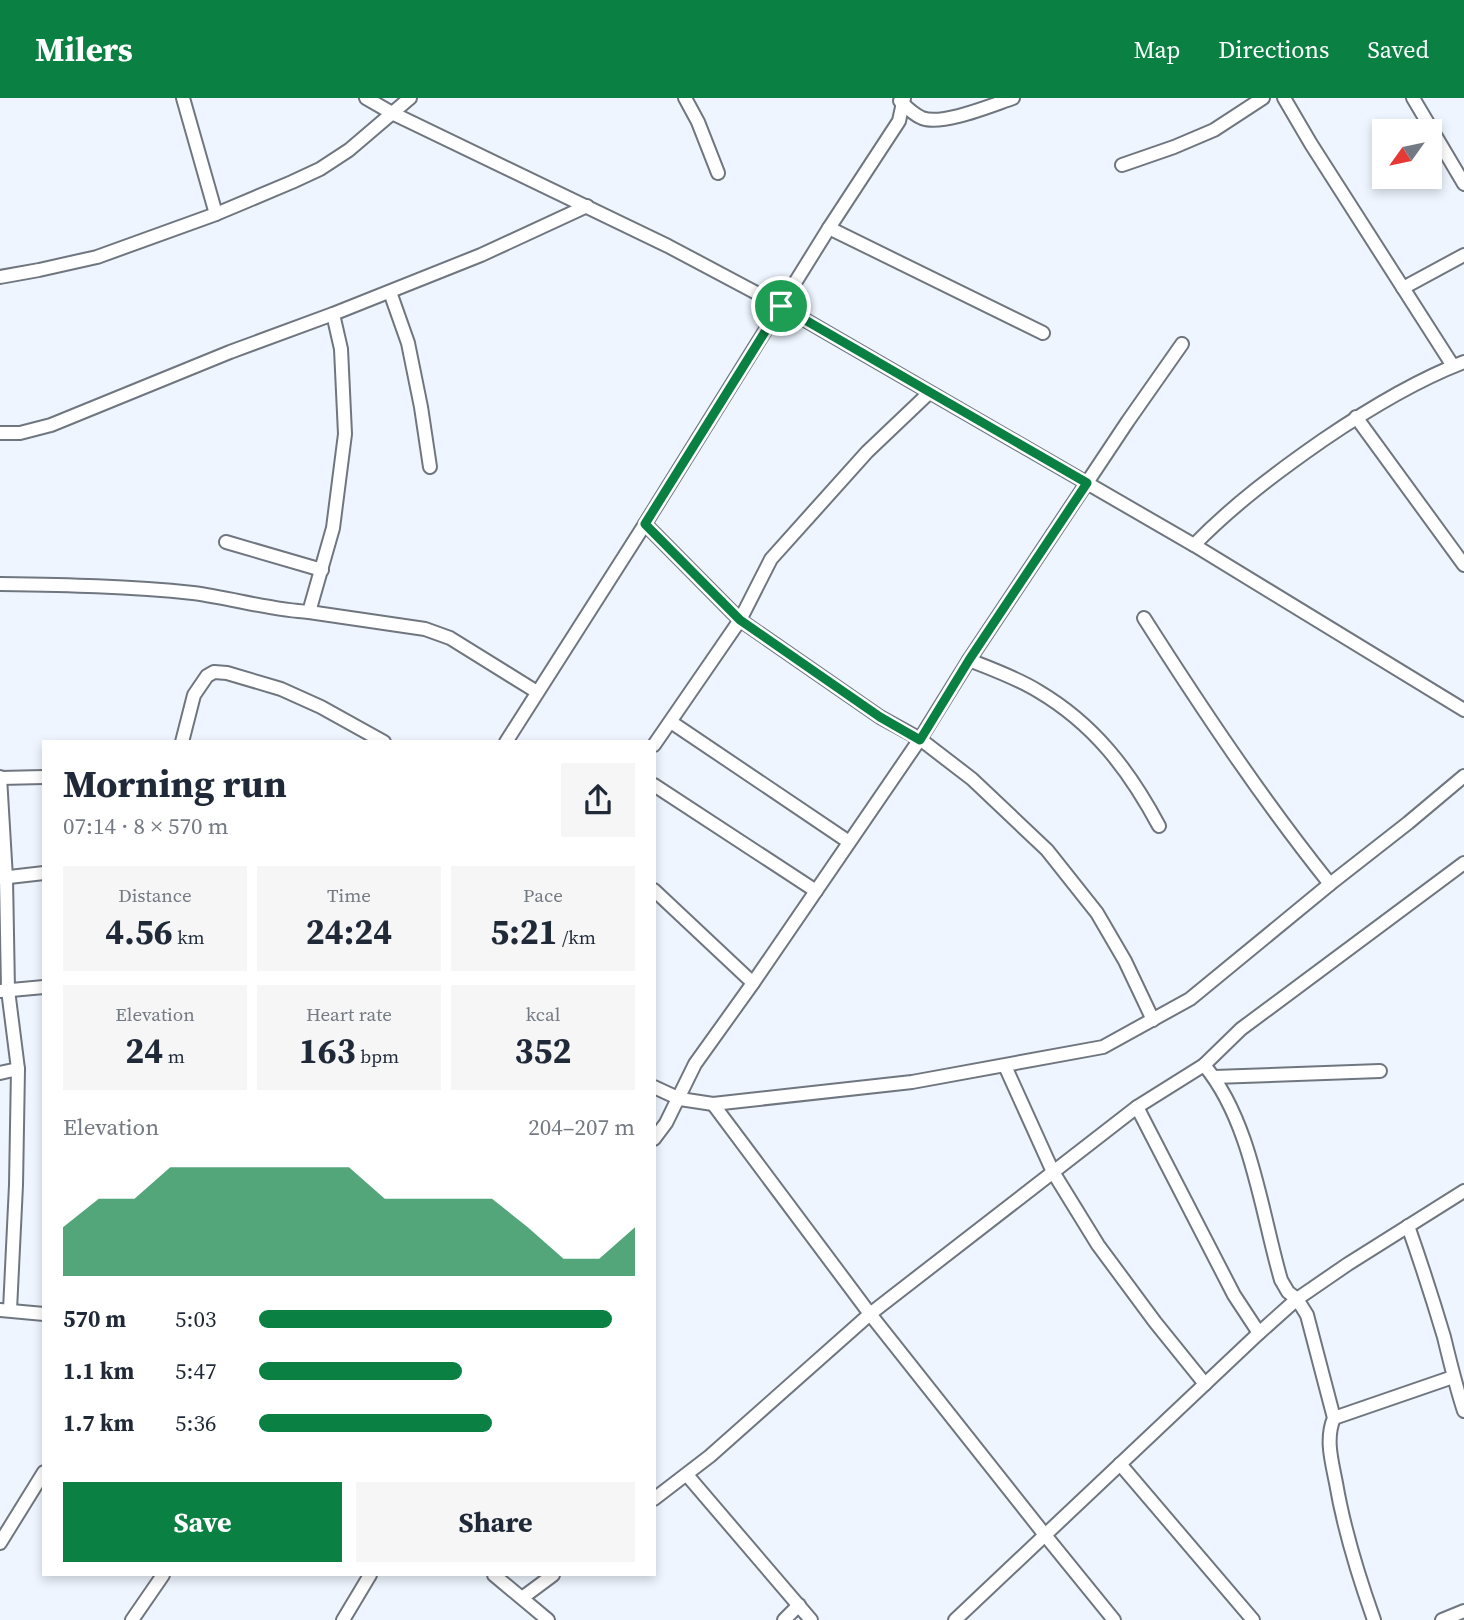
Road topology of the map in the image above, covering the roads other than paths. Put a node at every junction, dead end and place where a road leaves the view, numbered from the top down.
1 (183, 98) edge
2 (366, 98) edge
3 (410, 98) edge
4 (685, 98) edge
5 (1013, 98) edge
6 (1263, 98) edge
7 (1284, 98) edge
8 (1413, 98) edge
9 (901, 100) edge
10 (392, 113) junction
11 (1122, 165) dead end
12 (718, 173) dead end
13 (1464, 184) edge
14 (587, 206) junction
15 (216, 214) junction
16 (829, 228) junction
17 (1464, 254) edge
18 (0, 277) edge
19 (1403, 288) junction
20 (390, 292) junction
21 (781, 306) junction
22 (333, 314) junction
23 (1043, 333) dead end
24 (1182, 344) dead end
25 (1459, 364) edge
26 (929, 393) junction
27 (1356, 417) junction
28 (0, 433) edge
29 (430, 467) dead end
30 (1087, 483) junction
31 (645, 524) junction
32 (226, 542) dead end
33 (1194, 545) junction
34 (1464, 565) edge
35 (322, 570) junction
36 (0, 584) edge
37 (309, 612) junction
38 (1143, 618) dead end
39 (740, 620) junction
40 (969, 660) junction
41 (537, 692) junction
42 (1464, 710) edge
43 (671, 722) junction
44 (183, 740) edge
45 (380, 740) edge
46 (507, 740) edge
47 (920, 740) junction
48 (656, 743) edge
49 (1464, 776) edge
50 (42, 777) edge
51 (0, 778) edge
52 (656, 786) edge
53 (1159, 826) dead end
54 (849, 842) junction
55 (1464, 863) edge
56 (42, 873) edge
57 (3, 878) edge
58 (1330, 884) junction
59 (816, 891) junction
60 (656, 892) edge
61 (753, 983) junction
62 (42, 987) edge
63 (4, 991) edge
64 (1153, 1020) junction
65 (1204, 1065) junction
66 (1005, 1066) junction
67 (18, 1069) junction
68 (1380, 1071) dead end
69 (0, 1073) edge
70 (1214, 1077) junction
71 (656, 1088) edge
72 (680, 1099) junction
73 (713, 1104) junction
74 (1138, 1107) junction
75 (660, 1125) edge
76 (1053, 1171) junction
77 (1464, 1191) edge
78 (1408, 1226) junction
79 (1297, 1299) junction
80 (5, 1310) edge
81 (42, 1314) edge
82 (870, 1314) junction
83 (1259, 1333) junction
84 (1453, 1377) junction
85 (1205, 1384) junction
86 (1464, 1411) edge
87 (1334, 1418) junction
88 (1120, 1464) junction
89 (42, 1475) edge
90 (687, 1475) junction
91 (656, 1498) edge
92 (1045, 1535) junction
93 (0, 1543) edge
94 (162, 1576) edge
95 (369, 1576) edge
96 (495, 1576) edge
97 (552, 1576) edge
98 (522, 1598) junction
99 (799, 1605) junction
100 (1464, 1611) edge
101 (540, 1617) edge
102 (132, 1620) edge
103 (343, 1620) edge
104 (784, 1620) edge
105 (811, 1620) edge
106 (955, 1620) edge
107 (1114, 1620) edge
108 (1253, 1620) edge
109 (1374, 1620) edge
110 (1442, 1620) edge

1 - 15 street
2 - 10 street
3 - 10 street
4 - 12 street
5 - 9 street
6 - 11 street
7 - 19 street
8 - 13 street
9 - 16 street
10 - 14 street
10 - 15 street
14 - 20 street
14 - 21 street
15 - 18 street
16 - 21 street
16 - 23 street
17 - 19 street
19 - 25 street
20 - 22 street
20 - 29 street
21 - 26 street
21 - 31 street
22 - 28 street
22 - 35 street
24 - 30 street
25 - 27 street
26 - 30 street
26 - 39 street
27 - 33 street
27 - 34 street
30 - 33 street
30 - 40 street
31 - 39 street
31 - 41 street
32 - 35 street
33 - 42 street
35 - 37 street
36 - 37 street
37 - 41 street
38 - 58 street
39 - 43 street
39 - 47 street
40 - 47 street
40 - 53 street
41 - 46 street
43 - 48 street
43 - 54 street
44 - 45 street
47 - 54 street
47 - 64 street
49 - 58 street
50 - 51 street
51 - 57 street
52 - 59 street
54 - 59 street
55 - 65 street
56 - 57 street
57 - 63 street
58 - 64 street
59 - 61 street
60 - 61 street
61 - 72 street
62 - 63 street
63 - 67 street
64 - 66 street
65 - 70 street
65 - 74 street
66 - 73 street
66 - 76 street
67 - 69 street
67 - 80 street
68 - 70 street
70 - 79 street
71 - 72 street
72 - 73 street
72 - 75 street
73 - 82 street
74 - 76 street
74 - 83 street
76 - 82 street
76 - 85 street
77 - 78 street
78 - 79 street
78 - 84 street
79 - 83 street
79 - 87 street
80 - 81 street
82 - 90 street
82 - 92 street
83 - 85 street
84 - 86 street
84 - 87 street
85 - 88 street
87 - 109 street
88 - 92 street
88 - 108 street
89 - 93 street
90 - 91 street
90 - 99 street
92 - 106 street
92 - 107 street
94 - 102 street
95 - 103 street
96 - 98 street
97 - 98 street
98 - 101 street
99 - 104 street
99 - 105 street
100 - 110 street

